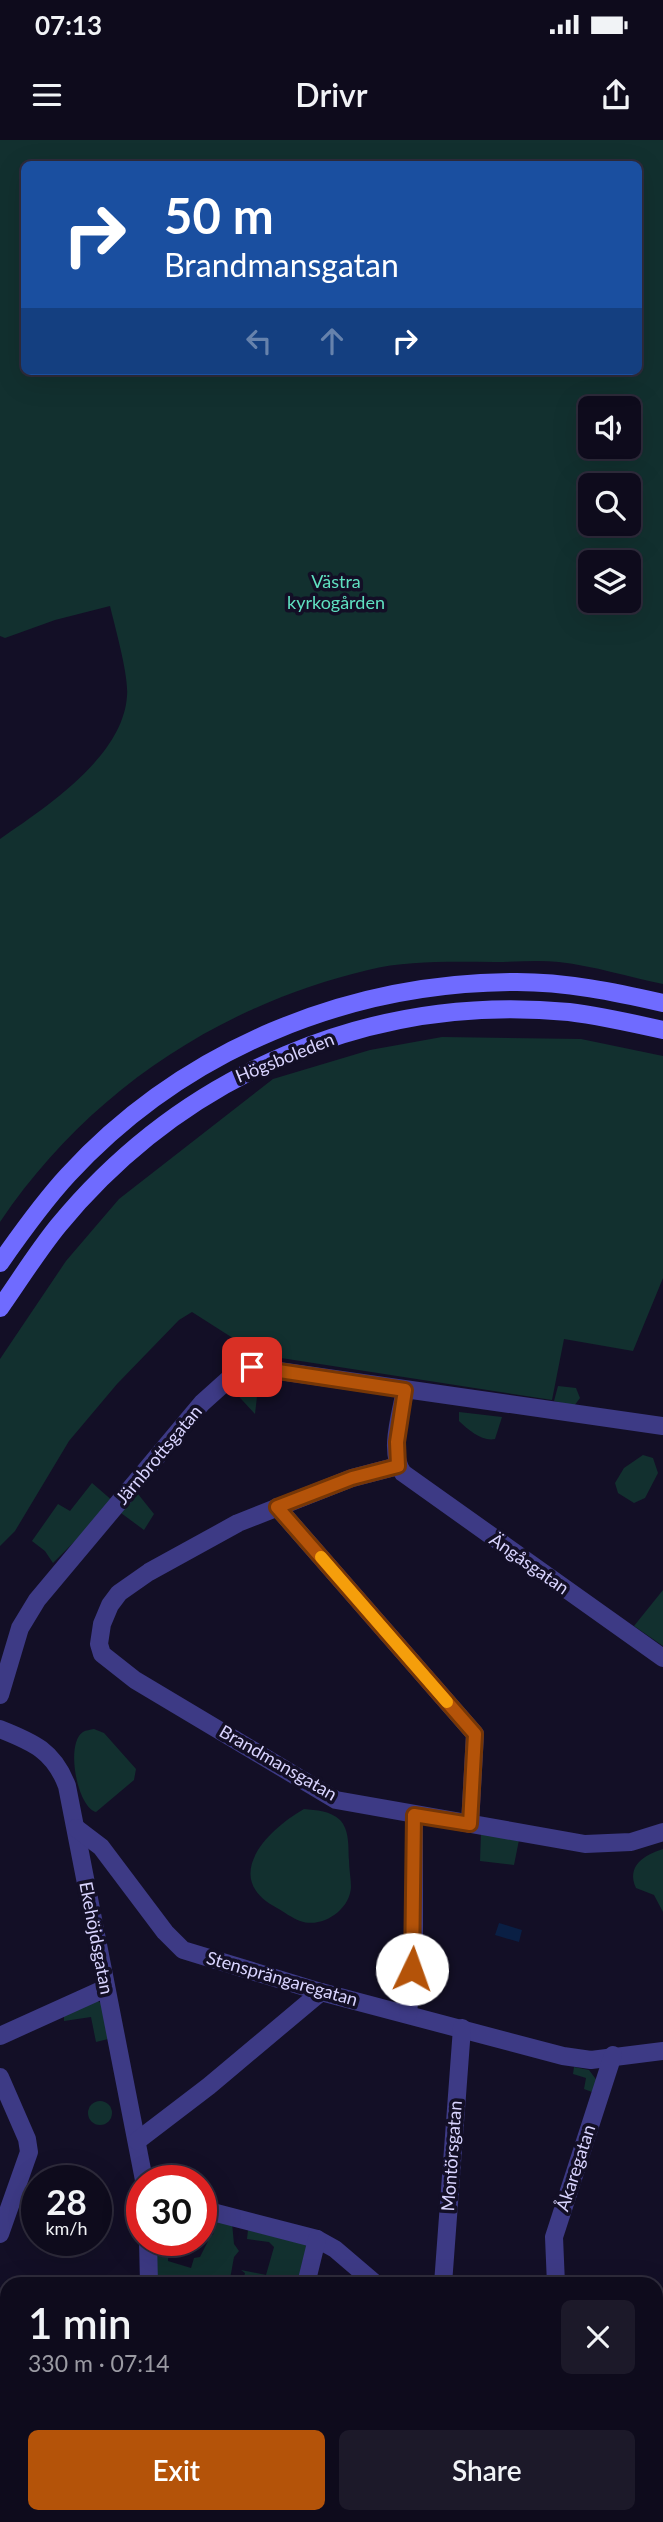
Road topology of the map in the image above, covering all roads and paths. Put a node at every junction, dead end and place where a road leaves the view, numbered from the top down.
1 (663, 1003) edge
2 (663, 1031) edge
3 (0, 1263) edge
4 (0, 1308) edge
5 (405, 1390) junction
6 (663, 1426) edge
7 (398, 1466) junction
8 (277, 1507) junction
9 (663, 1658) edge
10 (0, 1695) edge
11 (0, 1729) edge
12 (414, 1815) junction
13 (470, 1824) junction
14 (76, 1828) junction
15 (663, 1832) edge
16 (106, 1988) junction
17 (321, 1992) junction
18 (408, 2014) junction
19 (462, 2028) junction
20 (0, 2036) edge
21 (663, 2051) edge
22 (613, 2055) junction
23 (0, 2077) edge
24 (137, 2141) junction
25 (141, 2165) edge
26 (217, 2213) edge
27 (0, 2234) edge
28 (317, 2239) junction
29 (148, 2256) edge
30 (149, 2277) edge
31 (308, 2277) edge
32 (368, 2277) edge
33 (444, 2277) edge
34 (556, 2277) edge

1 - 3 main road, Högsboleden
2 - 4 main road, Högsboleden
5 - 6 street, Järnbrottsgatan
5 - 7 street
5 - 10 street, Järnbrottsgatan
7 - 8 street
7 - 9 street, Ängåsgatan
8 - 12 street, Brandmansgatan
8 - 13 street
11 - 14 street, Ekehöjdsgatan
12 - 13 street, Brandmansgatan
12 - 18 street
13 - 15 street, Brandmansgatan
14 - 16 street, Ekehöjdsgatan
14 - 17 street, Stensprängaregatan
16 - 20 street
16 - 24 street, Ekehöjdsgatan
17 - 18 street, Stensprängaregatan
17 - 24 street
18 - 19 street, Stensprängaregatan
19 - 22 street, Stensprängaregatan
19 - 33 street, Montörsgatan
21 - 22 street, Stensprängaregatan
22 - 34 street, Åkaregatan
23 - 27 street
24 - 25 street, Ekehöjdsgatan
26 - 28 street
28 - 31 street
28 - 32 street
29 - 30 street

